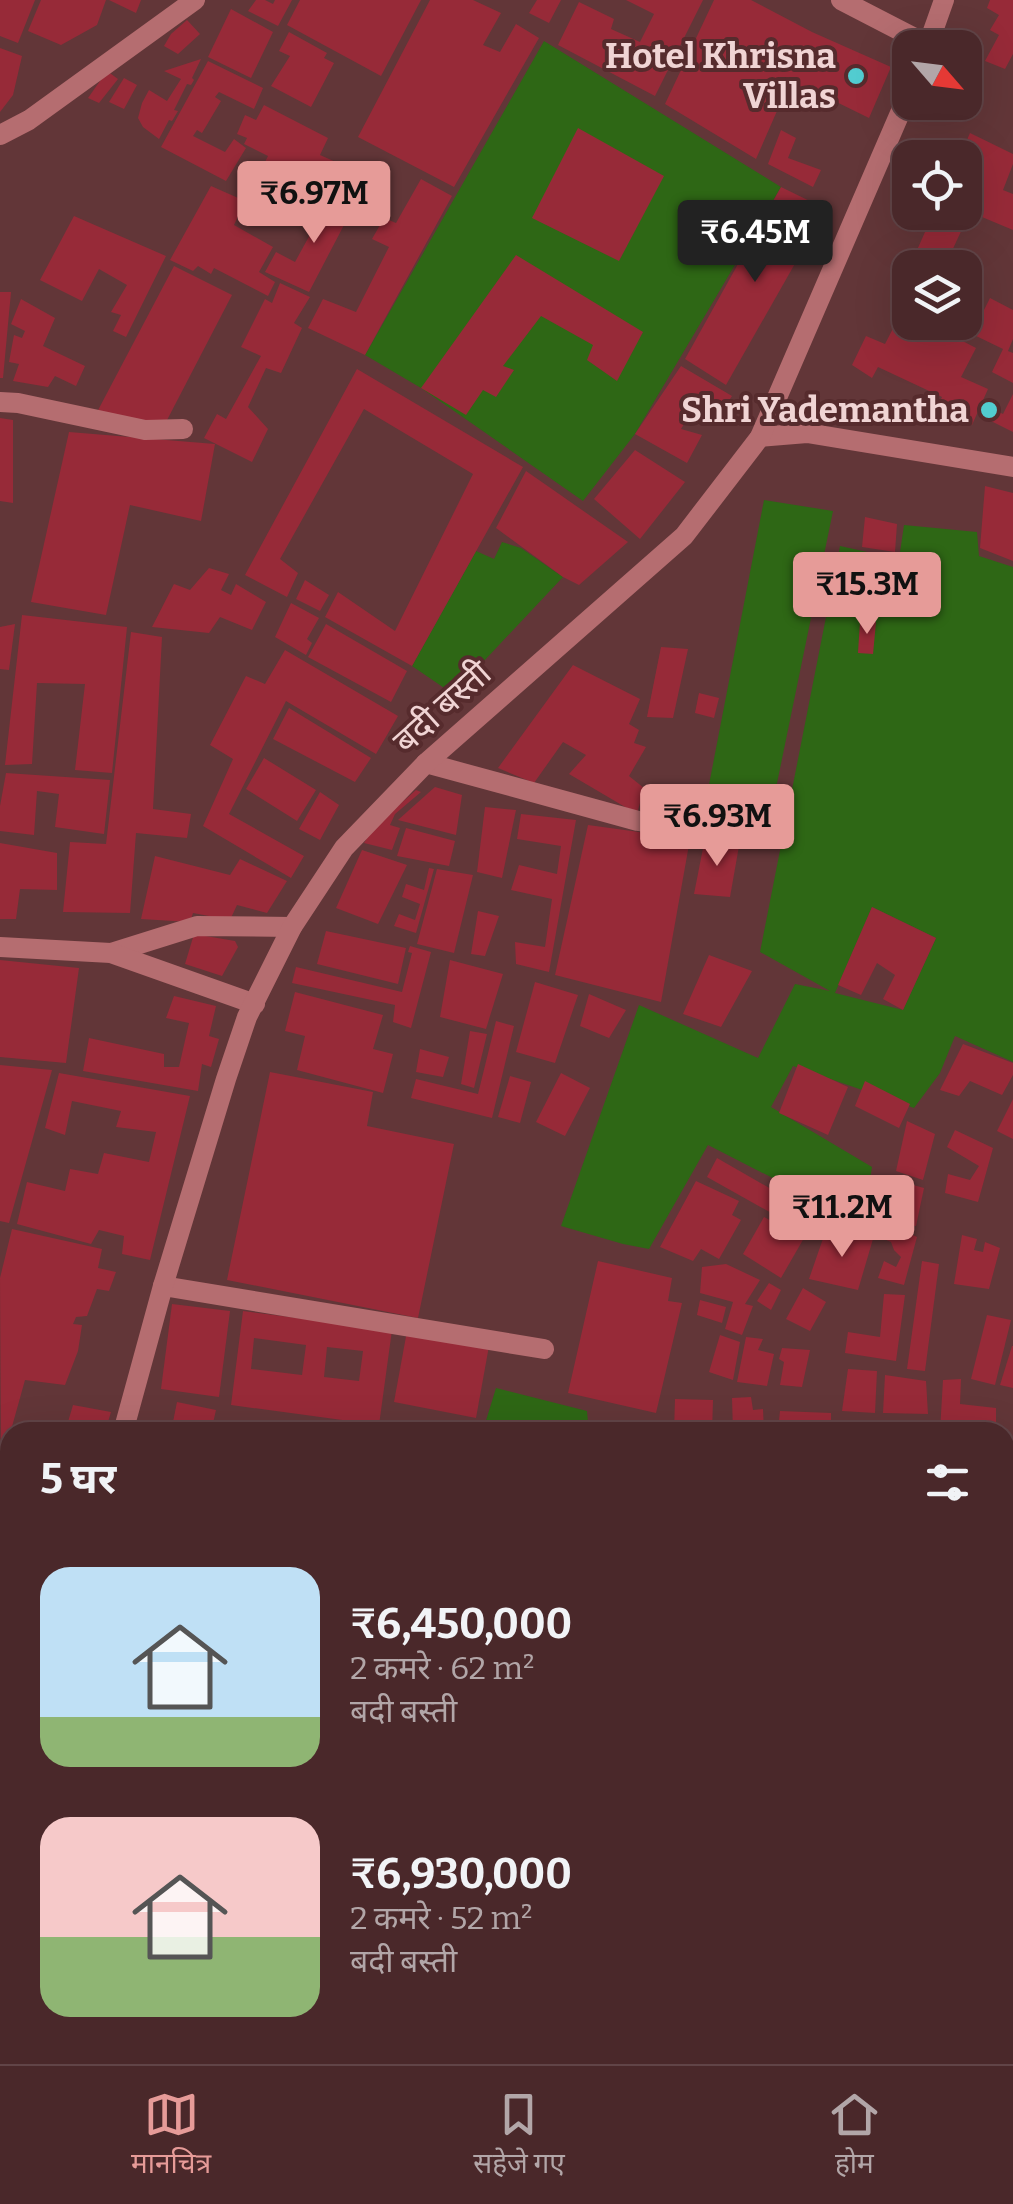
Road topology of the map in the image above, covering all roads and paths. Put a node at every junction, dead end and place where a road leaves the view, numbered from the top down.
1 (195, 0) edge
2 (841, 0) edge
3 (944, 0) edge
4 (898, 30) edge
5 (934, 30) edge
6 (897, 120) edge
7 (0, 135) edge
8 (0, 402) edge
9 (183, 429) dead end
10 (760, 436) junction
11 (1013, 467) edge
12 (426, 764) junction
13 (753, 835) dead end
14 (292, 927) junction
15 (0, 947) edge
16 (111, 953) junction
17 (255, 1004) junction
18 (163, 1286) junction
19 (544, 1349) dead end
20 (126, 1422) edge

1 - 7 street
2 - 4 street
3 - 5 street
6 - 10 street, बदी बस्ती
8 - 9 street
10 - 11 street
10 - 12 street, बदी बस्ती
12 - 13 street
12 - 14 street, बदी बस्ती
14 - 16 street
14 - 17 street, बदी बस्ती
15 - 16 street
16 - 17 street
17 - 18 street, बदी बस्ती
18 - 19 street
18 - 20 street, बदी बस्ती

